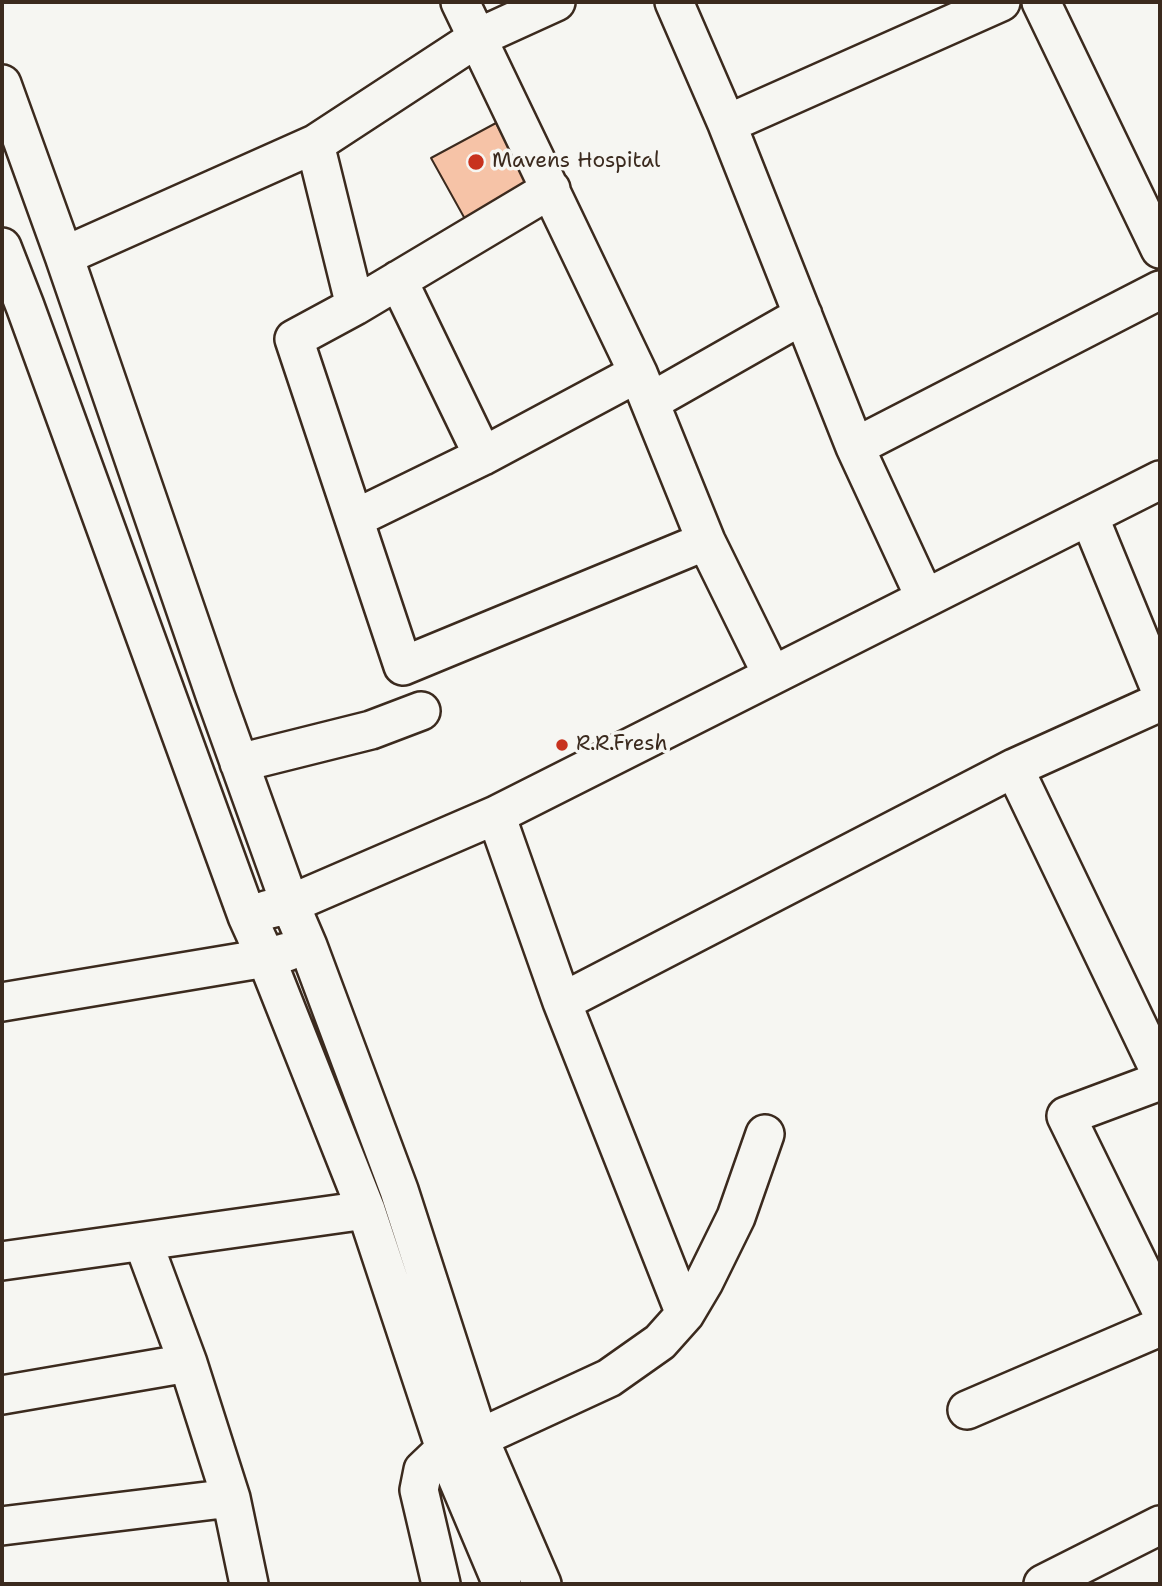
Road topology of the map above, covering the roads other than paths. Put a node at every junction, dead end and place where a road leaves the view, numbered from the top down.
1 (460, 2) edge
2 (556, 2) edge
3 (674, 2) edge
4 (1001, 2) edge
5 (1041, 2) edge
6 (477, 38) junction
7 (2, 84) edge
8 (727, 124) junction
9 (315, 144) junction
10 (551, 189) junction
11 (2, 247) edge
12 (1160, 249) edge
13 (64, 256) junction
14 (398, 280) junction
15 (1160, 290) edge
16 (355, 306) junction
17 (803, 315) junction
18 (644, 387) junction
19 (855, 447) junction
20 (483, 456) junction
21 (1160, 480) edge
22 (1089, 516) junction
23 (354, 519) junction
24 (706, 541) junction
25 (925, 598) junction
26 (772, 675) junction
27 (1160, 689) edge
28 (1160, 702) edge
29 (421, 711) dead end
30 (239, 763) junction
31 (1014, 768) junction
32 (496, 815) junction
33 (290, 904) junction
34 (247, 916) junction
35 (308, 946) junction
36 (266, 958) junction
37 (2, 1002) edge
38 (562, 1002) junction
39 (1160, 1072) edge
40 (1160, 1081) edge
41 (765, 1134) dead end
42 (366, 1210) junction
43 (143, 1242) junction
44 (2, 1262) edge
45 (1160, 1308) edge
46 (685, 1314) junction
47 (1160, 1326) edge
48 (188, 1363) junction
49 (2, 1395) edge
50 (967, 1410) dead end
51 (479, 1438) junction
52 (445, 1449) junction
53 (231, 1498) junction
54 (1160, 1525) edge
55 (2, 1526) edge
56 (248, 1584) edge
57 (440, 1584) edge
58 (502, 1584) edge
59 (542, 1584) edge
60 (1043, 1584) edge

1 - 6 street
2 - 6 street
3 - 8 street
4 - 8 street
5 - 12 street
6 - 9 street
6 - 10 street
7 - 13 street
8 - 17 street
9 - 13 street
9 - 16 street
10 - 14 street
10 - 18 street
11 - 34 street
13 - 30 street
14 - 16 street
14 - 20 street
15 - 19 street
16 - 23 street
17 - 18 street
17 - 19 street
18 - 20 street
18 - 24 street
19 - 25 street
20 - 23 street
21 - 22 street
22 - 25 street
22 - 27 street
23 - 24 street
24 - 26 street
25 - 26 street
26 - 32 street
28 - 31 street
29 - 30 street
30 - 33 street
31 - 38 street
31 - 39 street
32 - 33 street
32 - 38 street
33 - 34 street
33 - 35 street
34 - 36 street
35 - 36 street
35 - 51 street
36 - 37 street
36 - 42 street
38 - 46 street
40 - 45 street
41 - 46 street
42 - 43 street
42 - 52 street
43 - 44 street
43 - 48 street
46 - 51 street
47 - 50 street
48 - 49 street
48 - 53 street
51 - 52 street
51 - 59 street
52 - 57 street
52 - 58 street
53 - 55 street
53 - 56 street
54 - 60 street

